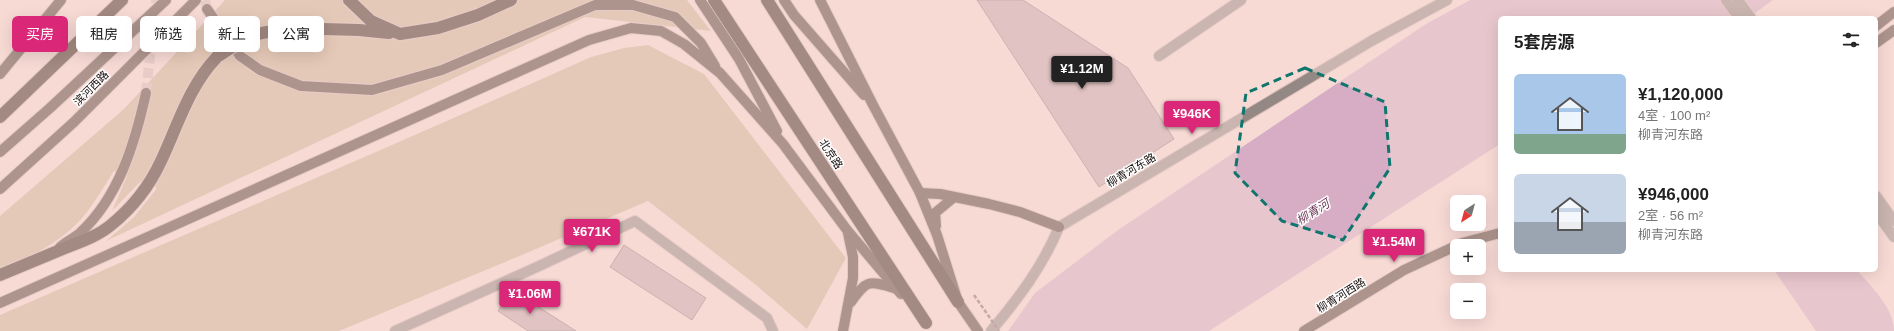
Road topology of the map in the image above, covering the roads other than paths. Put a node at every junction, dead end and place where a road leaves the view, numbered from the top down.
1 (61, 0) edge
2 (122, 0) edge
3 (166, 0) edge
4 (349, 0) edge
5 (511, 0) edge
6 (700, 0) edge
7 (714, 0) edge
8 (767, 0) edge
9 (784, 0) edge
10 (816, 0) edge
11 (820, 0) edge
12 (1241, 0) edge
13 (1448, 0) edge
14 (1726, 0) edge
15 (1738, 0) edge
16 (192, 3) edge
17 (207, 9) tunnel mouth
18 (1894, 12) edge
19 (1738, 16) edge
20 (1750, 16) edge
21 (1878, 24) edge
22 (836, 30) junction
23 (1894, 30) edge
24 (400, 34) junction
25 (1878, 42) edge
26 (1159, 56) dead end
27 (720, 73) junction
28 (0, 74) edge
29 (146, 93) tunnel mouth
30 (873, 105) junction
31 (0, 117) edge
32 (783, 144) junction
33 (0, 152) edge
34 (0, 190) edge
35 (920, 194) junction
36 (953, 198) junction
37 (1878, 199) edge
38 (1878, 215) edge
39 (1894, 221) edge
40 (1059, 227) junction
41 (847, 230) junction
42 (1498, 234) edge
43 (937, 235) junction
44 (1894, 237) edge
45 (48, 255) junction
46 (0, 275) edge
47 (897, 289) junction
48 (958, 302) junction
49 (0, 303) edge
50 (848, 305) junction
51 (929, 327) edge
52 (395, 331) edge
53 (773, 331) edge
54 (843, 331) edge
55 (978, 331) edge
56 (991, 331) edge
57 (1304, 331) edge

1 - 28 main road
2 - 31 highway
3 - 33 main road, 滨河西路
4 - 24 highway
5 - 24 highway
6 - 32 main road
7 - 51 highway, 北京路
8 - 48 highway
9 - 30 main road
10 - 22 main road
11 - 22 main road
12 - 26 street
13 - 40 street, 柳青河东路
14 - 19 street
15 - 20 street
16 - 34 main road, 滨河西路
17 - 27 main road
18 - 21 main road
22 - 30 main road
23 - 25 main road
24 - 45 highway, bridge
27 - 32 main road
27 - 49 main road
29 - 45 main road
30 - 35 main road
32 - 41 main road
35 - 36 main road
35 - 43 main road
36 - 40 main road
36 - 43 main road
37 - 39 street
38 - 44 street
40 - 56 street
41 - 47 main road
41 - 50 main road
42 - 57 main road, 柳青河西路
43 - 48 main road
45 - 46 highway
47 - 50 main road
47 - 51 main road
48 - 55 main road
50 - 54 main road
52 - 53 street

